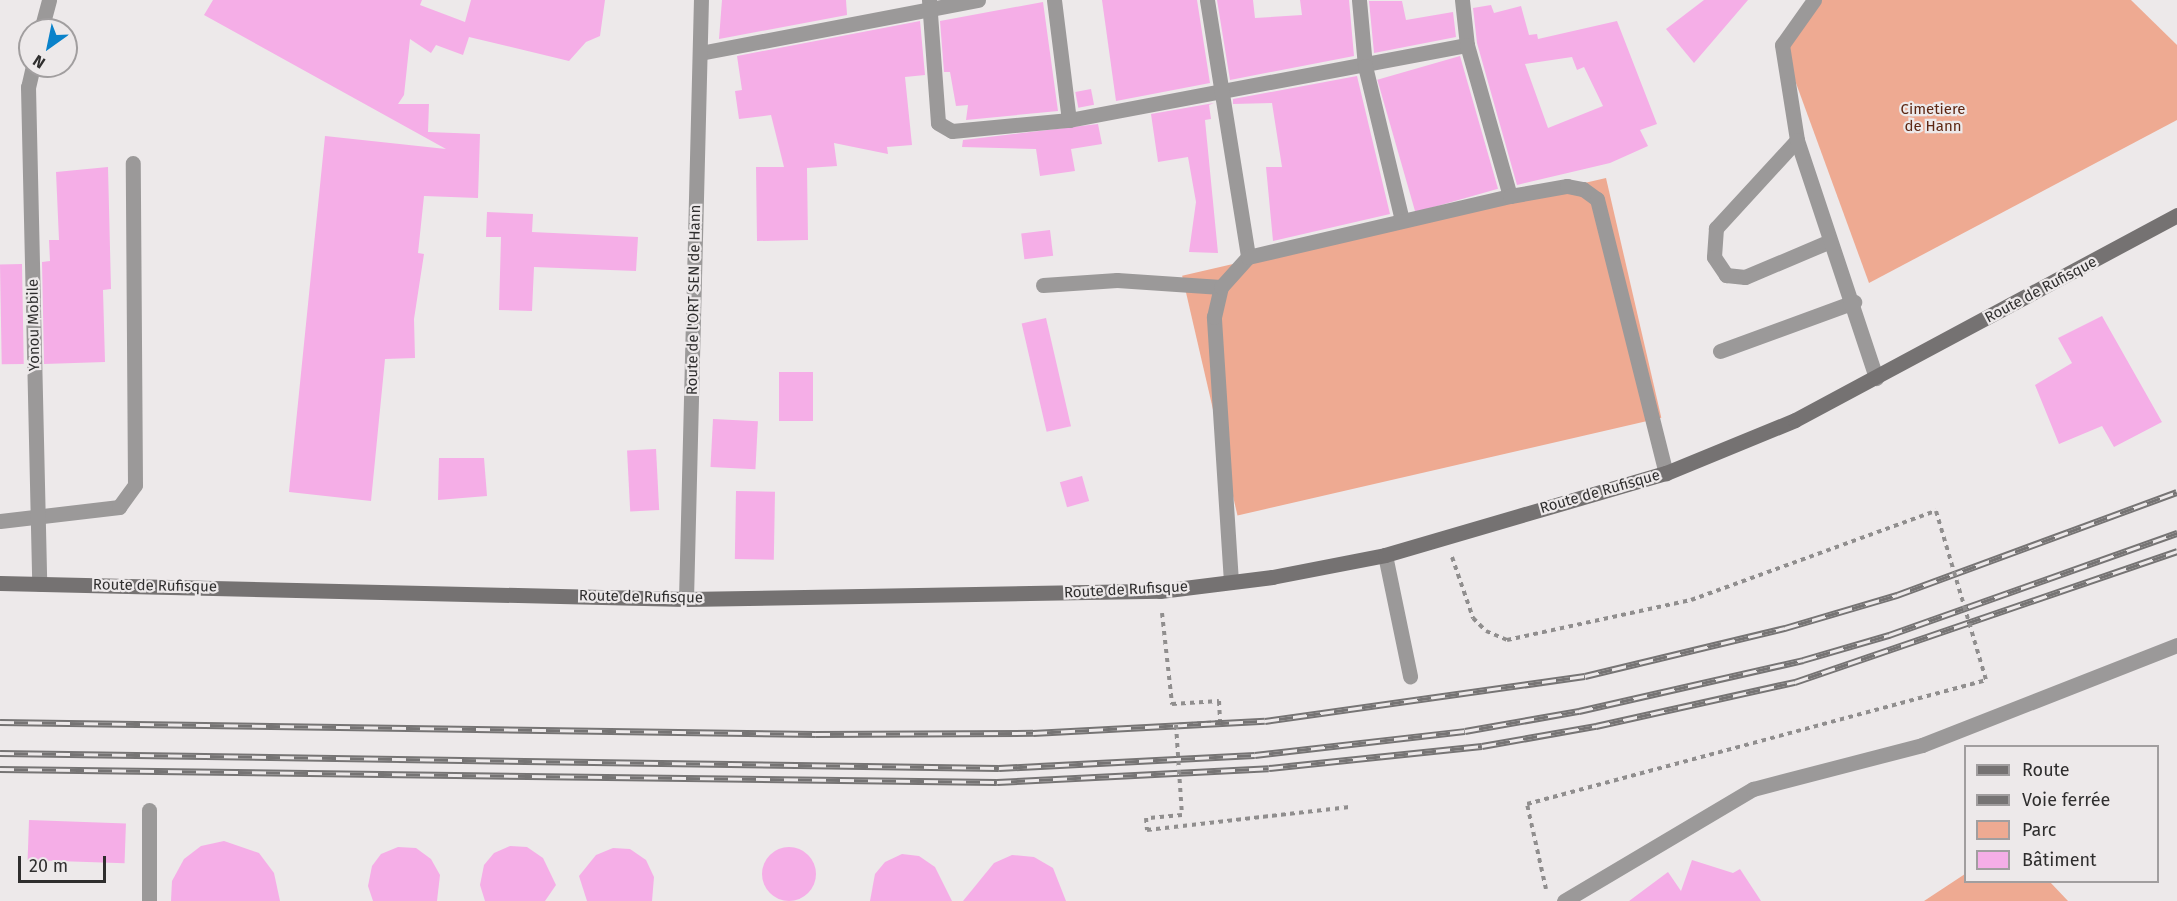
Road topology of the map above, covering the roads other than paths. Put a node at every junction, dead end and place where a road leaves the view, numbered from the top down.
1 (49, 0) edge
2 (701, 0) edge
3 (978, 0) edge
4 (1054, 0) edge
5 (1207, 0) edge
6 (1359, 0) edge
7 (1462, 0) edge
8 (1814, 0) edge
9 (930, 4) edge
10 (44, 18) edge
11 (1467, 45) junction
12 (700, 53) junction
13 (1365, 66) junction
14 (30, 78) edge
15 (1218, 93) junction
16 (1069, 120) junction
17 (1797, 140) junction
18 (133, 163) dead end
19 (1510, 196) junction
20 (2177, 216) edge
21 (1402, 220) junction
22 (1828, 242) junction
23 (1248, 257) junction
24 (1043, 285) dead end
25 (1221, 287) junction
26 (1854, 302) junction
27 (1720, 351) dead end
28 (1876, 378) junction
29 (1666, 473) junction
30 (38, 519) junction
31 (0, 520) edge
32 (1385, 555) junction
33 (1231, 582) junction
34 (0, 583) edge
35 (39, 584) junction
36 (686, 599) junction
37 (2177, 645) edge
38 (1410, 676) dead end
39 (149, 810) dead end
40 (148, 896) edge
41 (136, 901) edge
42 (1564, 901) edge

1 - 10 street
2 - 12 street, Route de l'ORT SEN de Hann
3 - 9 street
4 - 16 street
5 - 15 street
6 - 13 street
7 - 11 street
8 - 17 street
9 - 12 street
9 - 16 street
11 - 13 street
11 - 19 street
12 - 36 street, Route de l'ORT SEN de Hann
13 - 15 street
13 - 21 street
14 - 30 street, Yonou Mobile
15 - 16 street
15 - 23 street
17 - 22 street
17 - 22 street
18 - 30 street
19 - 21 street
19 - 29 street
20 - 28 main road, Route de Rufisque
21 - 23 street
22 - 26 street
23 - 25 street
24 - 25 street
25 - 33 street
26 - 27 street
26 - 28 street
28 - 29 main road, Route de Rufisque
29 - 32 main road, Route de Rufisque
30 - 31 street
30 - 35 street, Yonou Mobile
32 - 33 main road, Route de Rufisque
32 - 38 street
33 - 36 main road, Route de Rufisque
34 - 35 main road, Route de Rufisque
35 - 36 main road, Route de Rufisque
37 - 42 street
39 - 40 street
40 - 41 street

